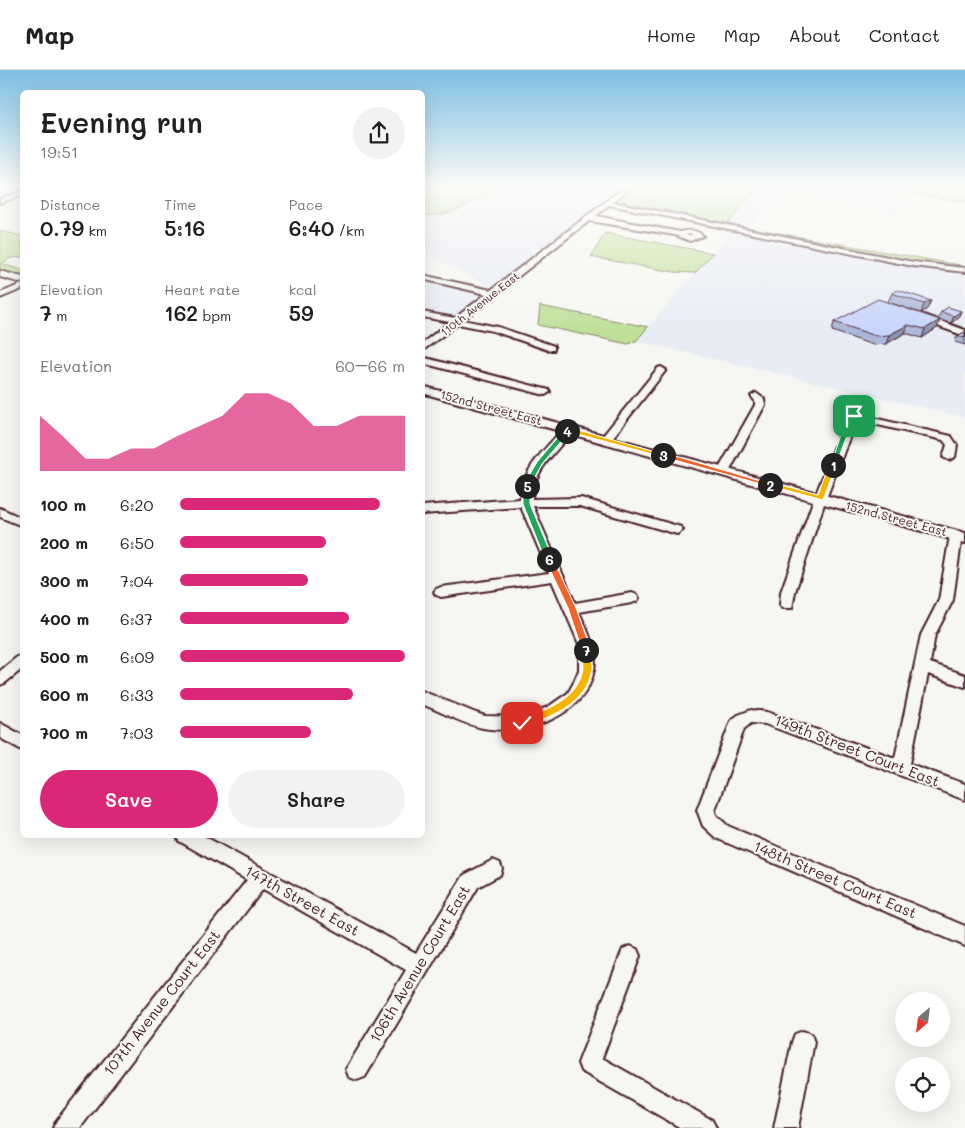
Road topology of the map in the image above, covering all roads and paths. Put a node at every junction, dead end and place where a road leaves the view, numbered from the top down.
1 (569, 234) edge
2 (762, 234) edge
3 (965, 270) edge
4 (0, 274) edge
5 (425, 278) edge
6 (20, 279) edge
7 (20, 287) edge
8 (493, 293) junction
9 (0, 296) edge
10 (425, 315) edge
11 (915, 315) edge
12 (457, 321) junction
13 (965, 333) edge
14 (425, 346) edge
15 (552, 348) dead end
16 (425, 361) edge
17 (661, 370) dead end
18 (425, 391) edge
19 (545, 392) dead end
20 (756, 396) dead end
21 (568, 429) junction
22 (606, 439) junction
23 (949, 457) dead end
24 (723, 472) junction
25 (820, 498) junction
26 (526, 504) junction
27 (425, 510) edge
28 (0, 512) edge
29 (19, 517) edge
30 (678, 530) dead end
31 (960, 537) edge
32 (556, 576) junction
33 (442, 592) dead end
34 (632, 598) dead end
35 (787, 605) dead end
36 (572, 608) junction
37 (20, 664) edge
38 (921, 666) junction
39 (0, 679) edge
40 (965, 681) edge
41 (425, 698) edge
42 (0, 730) edge
43 (20, 742) edge
44 (901, 768) junction
45 (965, 792) edge
46 (709, 820) joint
47 (190, 838) edge
48 (493, 869) dead end
49 (260, 878) junction
50 (965, 936) edge
51 (630, 956) dead end
52 (419, 966) junction
53 (803, 1042) dead end
54 (357, 1069) dead end
55 (65, 1128) edge
56 (704, 1128) edge
57 (786, 1128) edge

1 - 8 street, 110th Avenue East
2 - 3 street
4 - 6 main road
5 - 8 street
7 - 9 street
8 - 12 street, 110th Avenue East
10 - 12 street
11 - 13 street
12 - 14 street, 110th Avenue East
12 - 15 street
16 - 19 street
17 - 22 street
18 - 21 main road, 152nd Street East
20 - 24 street
21 - 22 main road, 152nd Street East
21 - 26 street
22 - 24 main road, 152nd Street East
23 - 25 street
24 - 25 main road, 152nd Street East
25 - 31 main road, 152nd Street East
25 - 35 street
26 - 27 street
26 - 30 street
26 - 32 street
28 - 29 street
31 - 38 street
32 - 33 street
32 - 36 street
34 - 36 street
36 - 41 street
37 - 39 street
38 - 40 street
38 - 44 street
42 - 43 street
44 - 45 street, 149th Street Court East
44 - 46 street, 149th Street Court East
46 - 50 street, 148th Street Court East
47 - 49 street, 147th Street East
48 - 52 street, 106th Avenue Court East
49 - 52 street, 147th Street East
49 - 55 street, 107th Avenue Court East
51 - 56 street
52 - 54 street, 106th Avenue Court East
53 - 57 street

